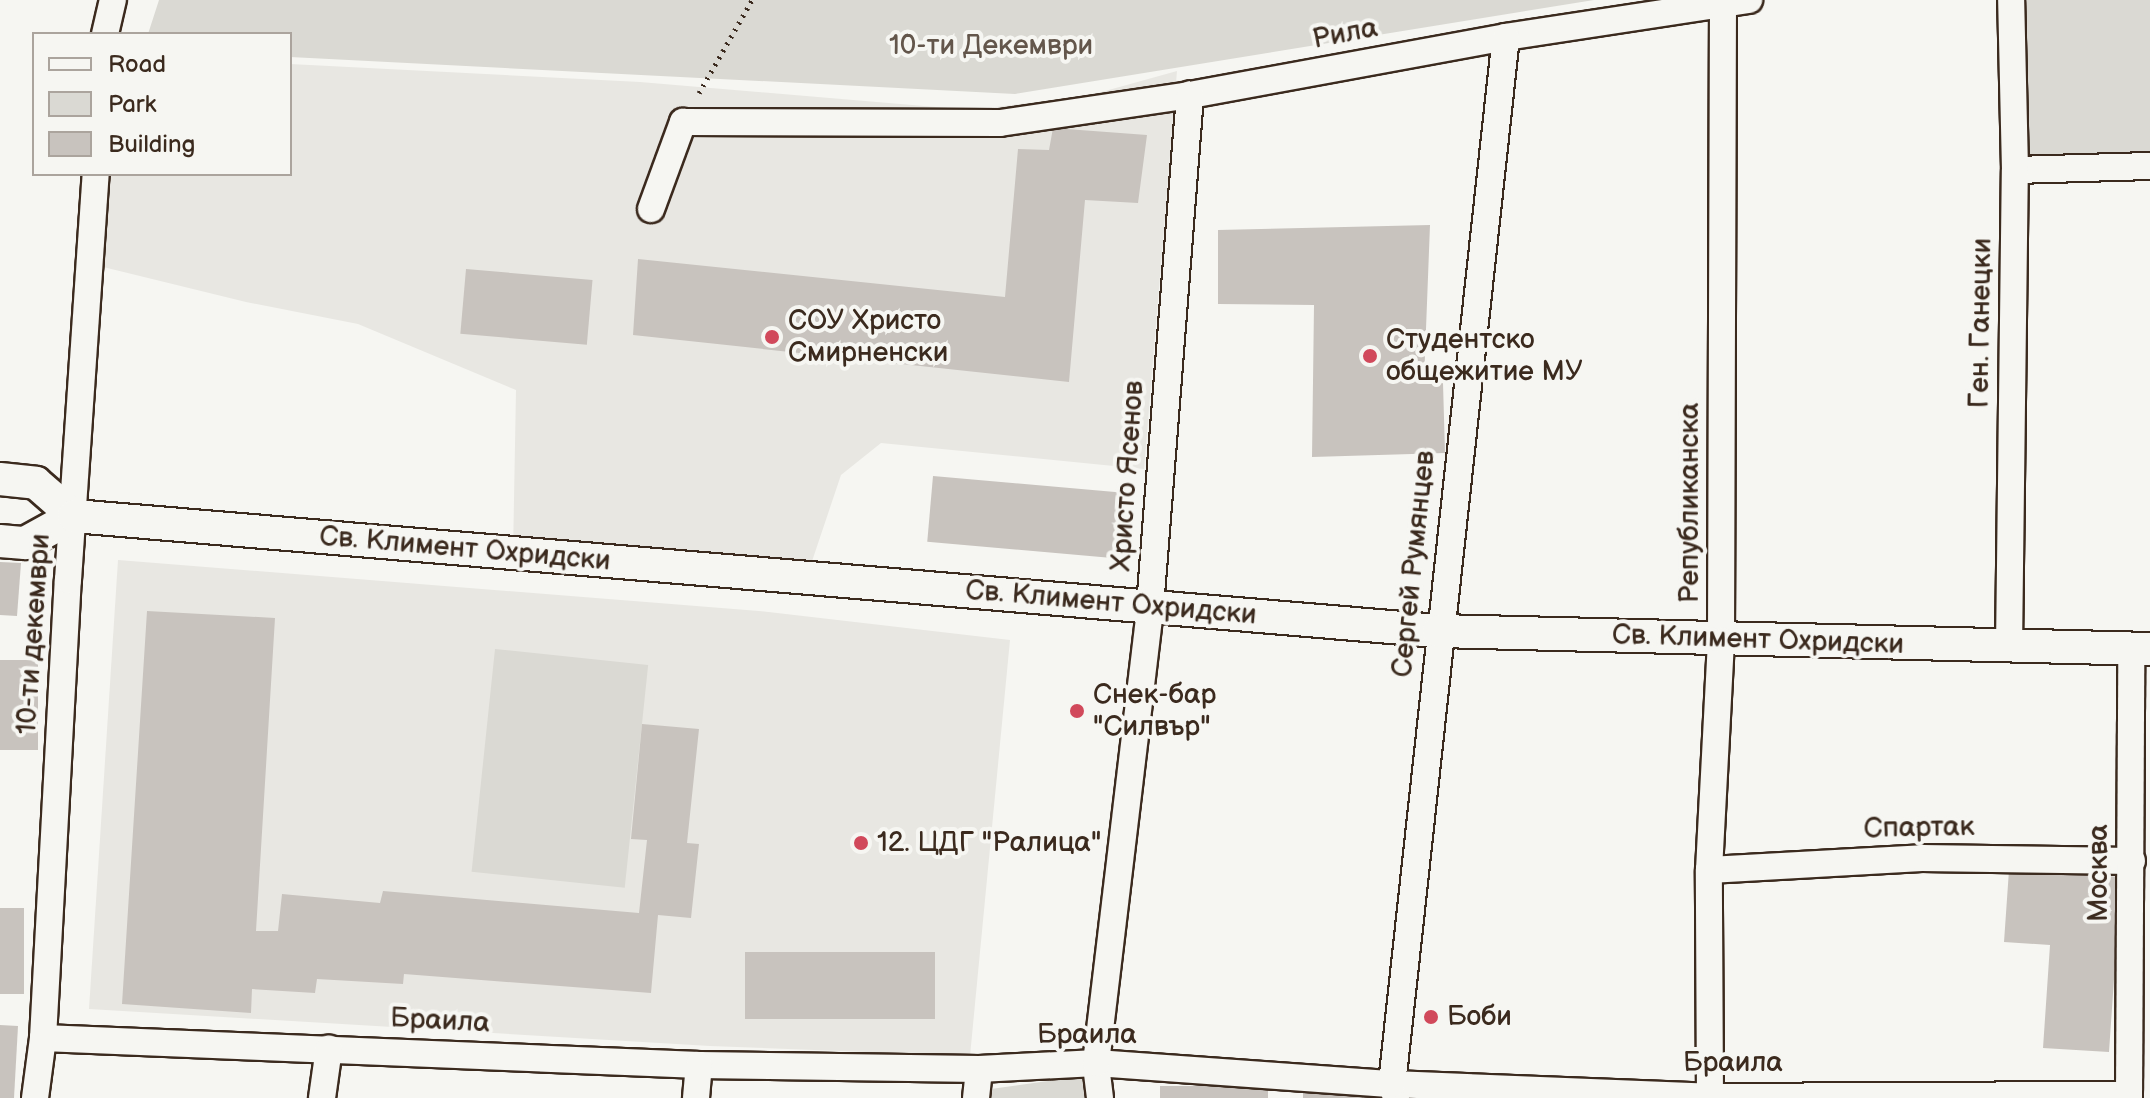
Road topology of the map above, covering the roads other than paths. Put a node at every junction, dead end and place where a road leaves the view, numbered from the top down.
1 (113, 0) edge
2 (2011, 0) edge
3 (1732, 2) edge
4 (105, 32) edge
5 (1506, 37) junction
6 (1190, 95) junction
7 (2150, 166) edge
8 (2015, 170) junction
9 (96, 176) edge
10 (651, 209) dead end
11 (0, 479) edge
12 (74, 516) junction
13 (0, 541) edge
14 (1150, 607) junction
15 (1439, 631) junction
16 (1721, 638) junction
17 (2009, 648) junction
18 (2141, 649) edge
19 (2132, 861) junction
20 (1709, 870) junction
21 (43, 1038) junction
22 (329, 1048) junction
23 (1096, 1063) junction
24 (699, 1065) junction
25 (979, 1069) junction
26 (1394, 1091) edge
27 (2129, 1096) edge
28 (35, 1098) edge
29 (322, 1098) edge
30 (696, 1098) edge
31 (976, 1098) edge
32 (1100, 1098) edge
33 (1710, 1098) edge

1 - 4 street
2 - 8 street, Ген. Ганецки
3 - 5 street, Рила
3 - 16 street, Републиканска
5 - 6 street, Рила
5 - 15 street, Сергей Румянцев
6 - 10 street, Рила
6 - 14 street, Христо Ясенов
7 - 8 street
8 - 17 street, Ген. Ганецки
9 - 12 street, 10-ти декември
11 - 12 street
12 - 13 street
12 - 14 street, Св. Климент Охридски
12 - 21 street, 10-ти декември
14 - 15 street, Св. Климент Охридски
14 - 23 street, Христо Ясенов
15 - 16 street, Св. Климент Охридски
15 - 26 street, Сергей Румянцев
16 - 17 street, Св. Климент Охридски
16 - 20 street, Републиканска
17 - 18 street, Св. Климент Охридски
18 - 19 street, Москва
19 - 20 street, Спартак
19 - 27 street, Москва
20 - 33 street, Републиканска
21 - 22 street, Браила
21 - 28 street, 10-ти декември
22 - 24 street, Браила
22 - 29 street
23 - 25 street, Браила
23 - 26 street, Браила
23 - 32 street, Христо Ясенов
24 - 25 street, Браила
24 - 30 street
25 - 31 street
26 - 33 street, Браила
27 - 33 street, Браила

